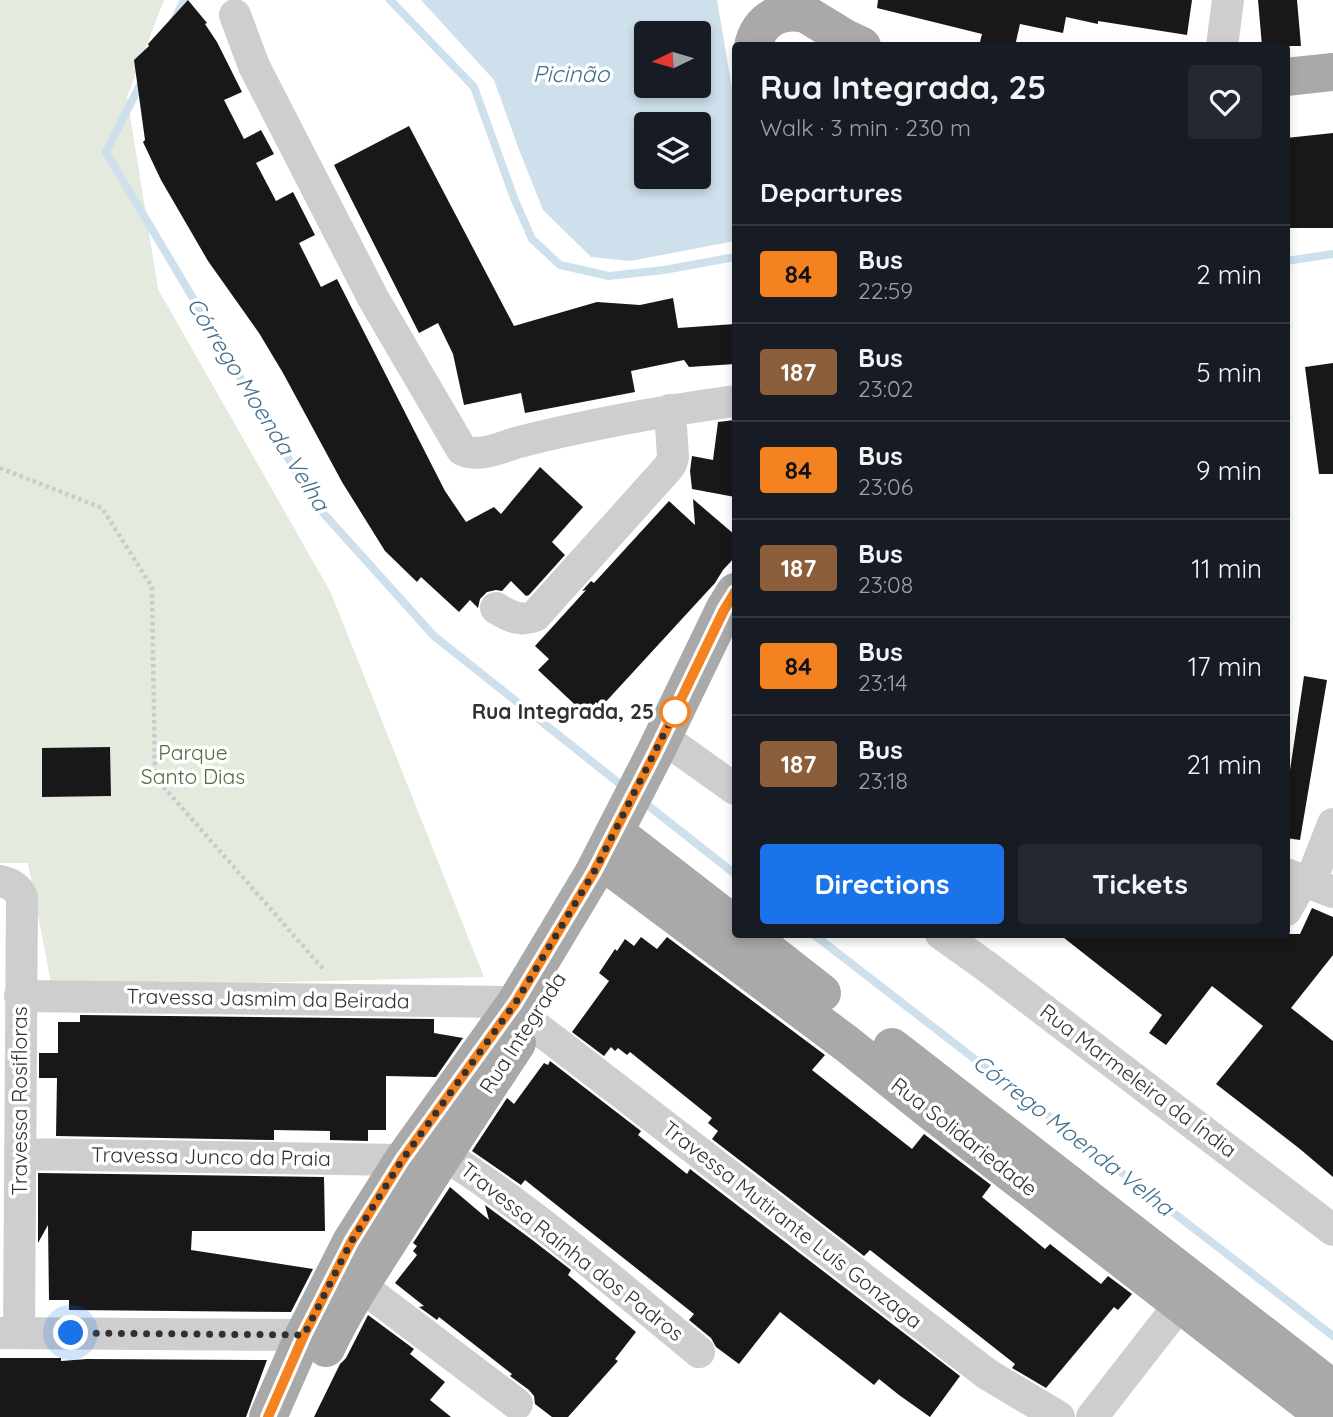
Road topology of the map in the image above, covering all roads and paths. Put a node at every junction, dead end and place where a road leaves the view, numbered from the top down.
1 (743, 0) edge
2 (1228, 0) edge
3 (794, 7) edge
4 (235, 15) dead end
5 (751, 42) edge
6 (753, 42) edge
7 (854, 42) edge
8 (1223, 42) edge
9 (1333, 72) edge
10 (1290, 77) edge
11 (732, 401) edge
12 (670, 410) junction
13 (0, 468) edge
14 (732, 597) edge
15 (496, 608) dead end
16 (732, 645) edge
17 (667, 752) junction
18 (732, 787) edge
19 (1333, 824) edge
20 (623, 841) junction
21 (0, 881) edge
22 (1308, 882) edge
23 (1290, 905) edge
24 (732, 923) edge
25 (752, 938) edge
26 (947, 938) edge
27 (20, 996) junction
28 (350, 1000) junction
29 (524, 1012) junction
30 (20, 1154) junction
31 (443, 1154) junction
32 (402, 1160) junction
33 (1333, 1230) edge
34 (361, 1286) junction
35 (1188, 1294) junction
36 (10, 1333) edge
37 (316, 1340) junction
38 (699, 1352) dead end
39 (1333, 1389) edge
40 (517, 1404) dead end
41 (268, 1417) edge
42 (295, 1417) edge
43 (1059, 1417) edge
44 (1091, 1417) edge
45 (1325, 1417) edge

1 - 5 main road
2 - 8 street
3 - 6 main road
3 - 7 main road
4 - 12 street
9 - 10 main road
11 - 12 street
12 - 15 street
13 - 28 path
14 - 17 main road, Rua Integrada
16 - 17 main road, Rua Integrada
17 - 18 street
17 - 20 main road, Rua Integrada
19 - 22 street
20 - 24 main road
20 - 29 main road, Rua Integrada
20 - 35 main road, Rua Solidariedade
21 - 27 street, Travessa Rosifloras
22 - 23 street
25 - 35 main road, Rua Solidariedade
26 - 33 street, Rua Marmeleira da Índia
27 - 28 street, Travessa Jasmim da Beirada
27 - 30 street, Travessa Rosifloras
28 - 29 street, Travessa Jasmim da Beirada
29 - 31 main road, Rua Integrada
29 - 32 main road, Rua Integrada
29 - 43 street, Travessa Mutirante Luís Gonzaga
30 - 32 street, Travessa Junco da Praia
30 - 36 street, Travessa Rosifloras
31 - 34 main road, Rua Integrada
31 - 38 street, Travessa Raínha dos Padros
32 - 37 main road, Rua Integrada
34 - 37 main road, Rua Integrada
34 - 40 street
35 - 39 main road, Rua Solidariedade
35 - 44 street
35 - 45 main road, Rua Solidariedade
36 - 37 street
37 - 41 main road, Rua Integrada
37 - 42 main road, Rua Integrada

